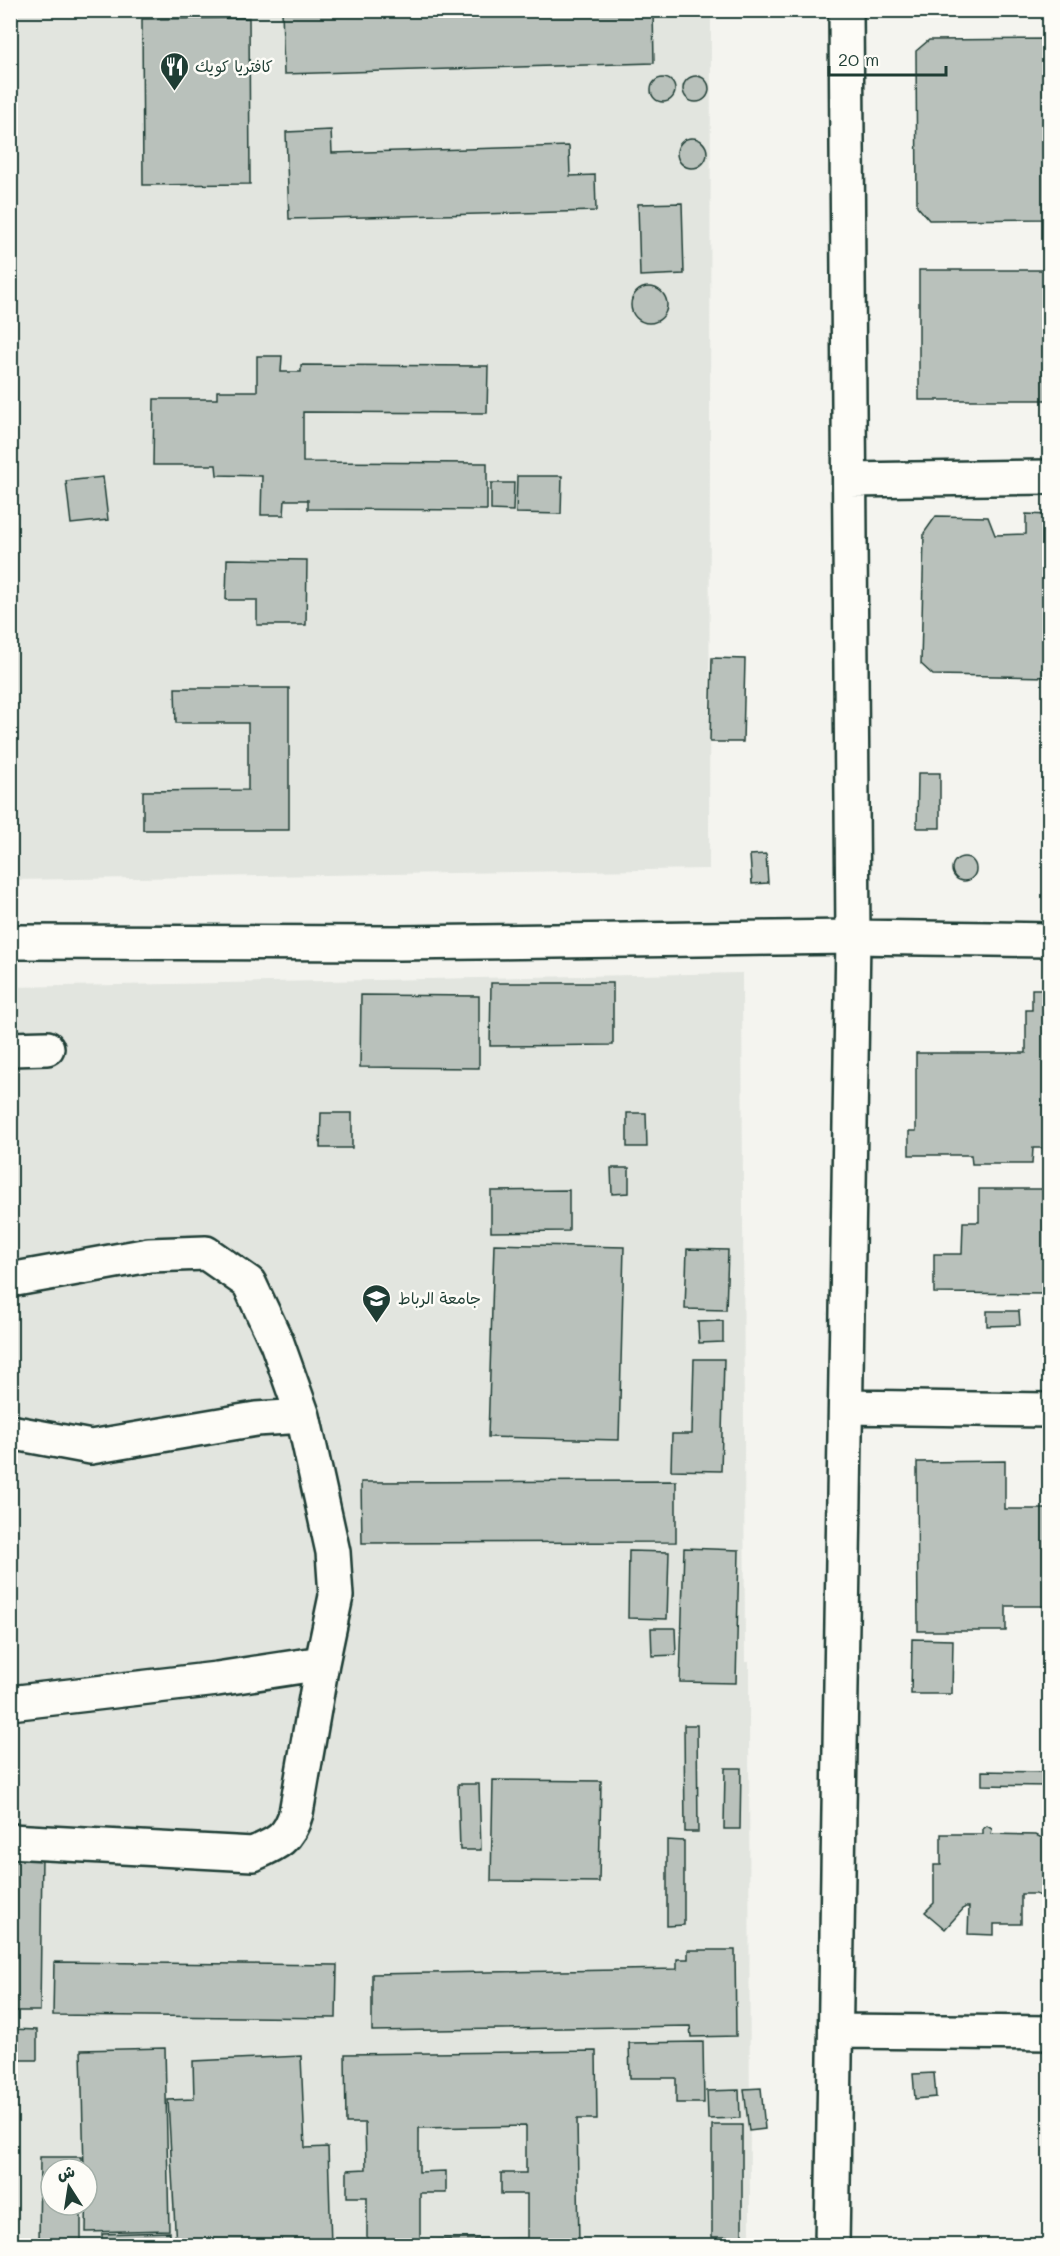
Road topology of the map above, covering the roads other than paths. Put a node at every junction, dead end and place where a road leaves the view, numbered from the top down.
1 (846, 10) edge
2 (1050, 477) edge
3 (850, 480) junction
4 (853, 937) junction
5 (1050, 940) edge
6 (10, 942) edge
7 (47, 1048) dead end
8 (10, 1049) edge
9 (10, 1280) edge
10 (846, 1407) junction
11 (1050, 1410) edge
12 (303, 1416) junction
13 (10, 1432) edge
14 (322, 1663) junction
15 (10, 1703) edge
16 (10, 1841) edge
17 (836, 2031) junction
18 (1050, 2032) edge
19 (832, 2246) edge

1 - 3 street
2 - 3 street
3 - 4 street
4 - 5 street
4 - 6 street
4 - 10 street
7 - 8 street
9 - 12 street
10 - 11 street
10 - 17 street
12 - 13 street
12 - 14 street
14 - 15 street
14 - 16 street
17 - 18 street
17 - 19 street

